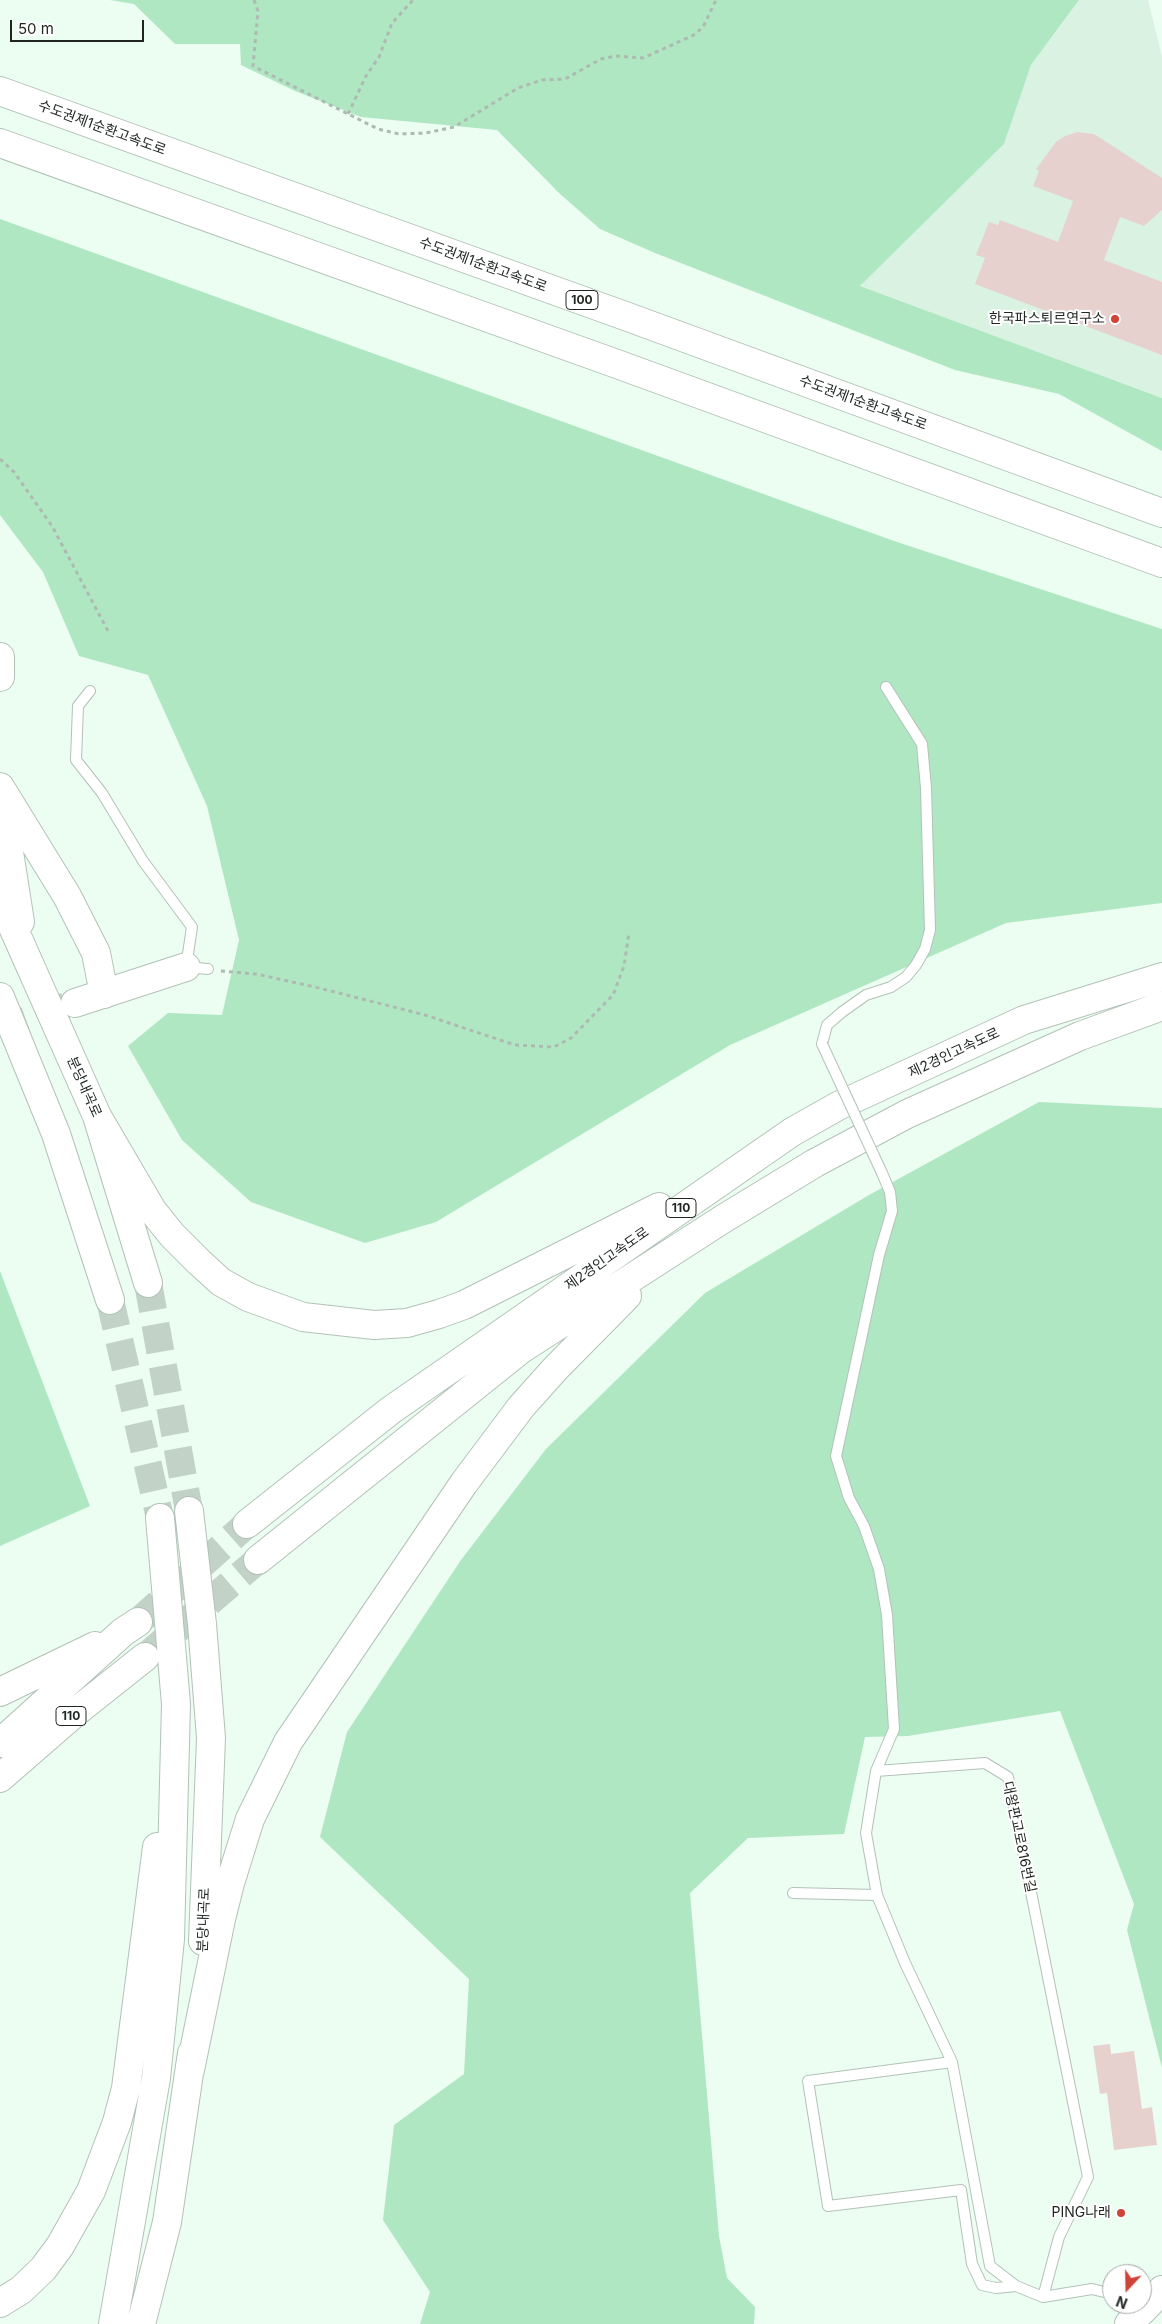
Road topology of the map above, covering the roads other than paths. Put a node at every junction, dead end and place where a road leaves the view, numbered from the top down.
1 (0, 91) edge
2 (0, 143) edge
3 (1162, 513) edge
4 (1162, 563) edge
5 (0, 658) edge
6 (0, 677) edge
7 (886, 687) dead end
8 (90, 691) dead end
9 (0, 787) edge
10 (0, 816) edge
11 (0, 898) edge
12 (26, 956) junction
13 (197, 968) joint
14 (1162, 976) edge
15 (104, 994) junction
16 (0, 997) edge
17 (75, 1003) tunnel mouth
18 (1162, 1006) edge
19 (97, 1116) junction
20 (747, 1162) junction
21 (723, 1219) junction
22 (148, 1283) tunnel mouth
23 (110, 1300) tunnel mouth
24 (189, 1511) tunnel mouth
25 (160, 1518) tunnel mouth
26 (247, 1524) tunnel mouth
27 (258, 1560) tunnel mouth
28 (145, 1657) tunnel mouth
29 (0, 1692) edge
30 (176, 1704) junction
31 (0, 1743) edge
32 (876, 1771) junction
33 (0, 1778) edge
34 (793, 1893) dead end
35 (877, 1895) junction
36 (952, 2062) junction
37 (190, 2070) junction
38 (1016, 2286) junction
39 (1102, 2292) edge
40 (1043, 2297) junction
41 (0, 2303) edge
42 (1137, 2314) edge
43 (112, 2324) edge
44 (141, 2324) edge
45 (1129, 2324) edge

1 - 3 main road, 수도권제1순환고속도로 / 100
2 - 4 main road
5 - 6 main road
7 - 32 lane, bridge
8 - 13 lane
9 - 15 main road
10 - 12 main road
11 - 12 main road, 분당내곡로
12 - 19 main road, 분당내곡로
13 - 15 main road
14 - 20 main road, 제2경인고속도로 / 110
15 - 17 main road
16 - 23 main road
18 - 21 main road, 제2경인고속도로 / 110
19 - 20 main road
19 - 22 main road, 분당내곡로
20 - 26 main road, 제2경인고속도로 / 110
21 - 27 main road, 제2경인고속도로 / 110
21 - 37 main road
24 - 37 main road, 분당내곡로
25 - 30 main road
28 - 33 main road, 110
29 - 31 main road, 110
30 - 41 main road
30 - 43 main road
32 - 35 lane
32 - 40 lane, 대왕판교로816번길
34 - 35 lane
35 - 36 lane
36 - 38 lane
36 - 38 lane
37 - 44 main road, 분당내곡로
38 - 40 lane
39 - 40 lane
42 - 45 main road

